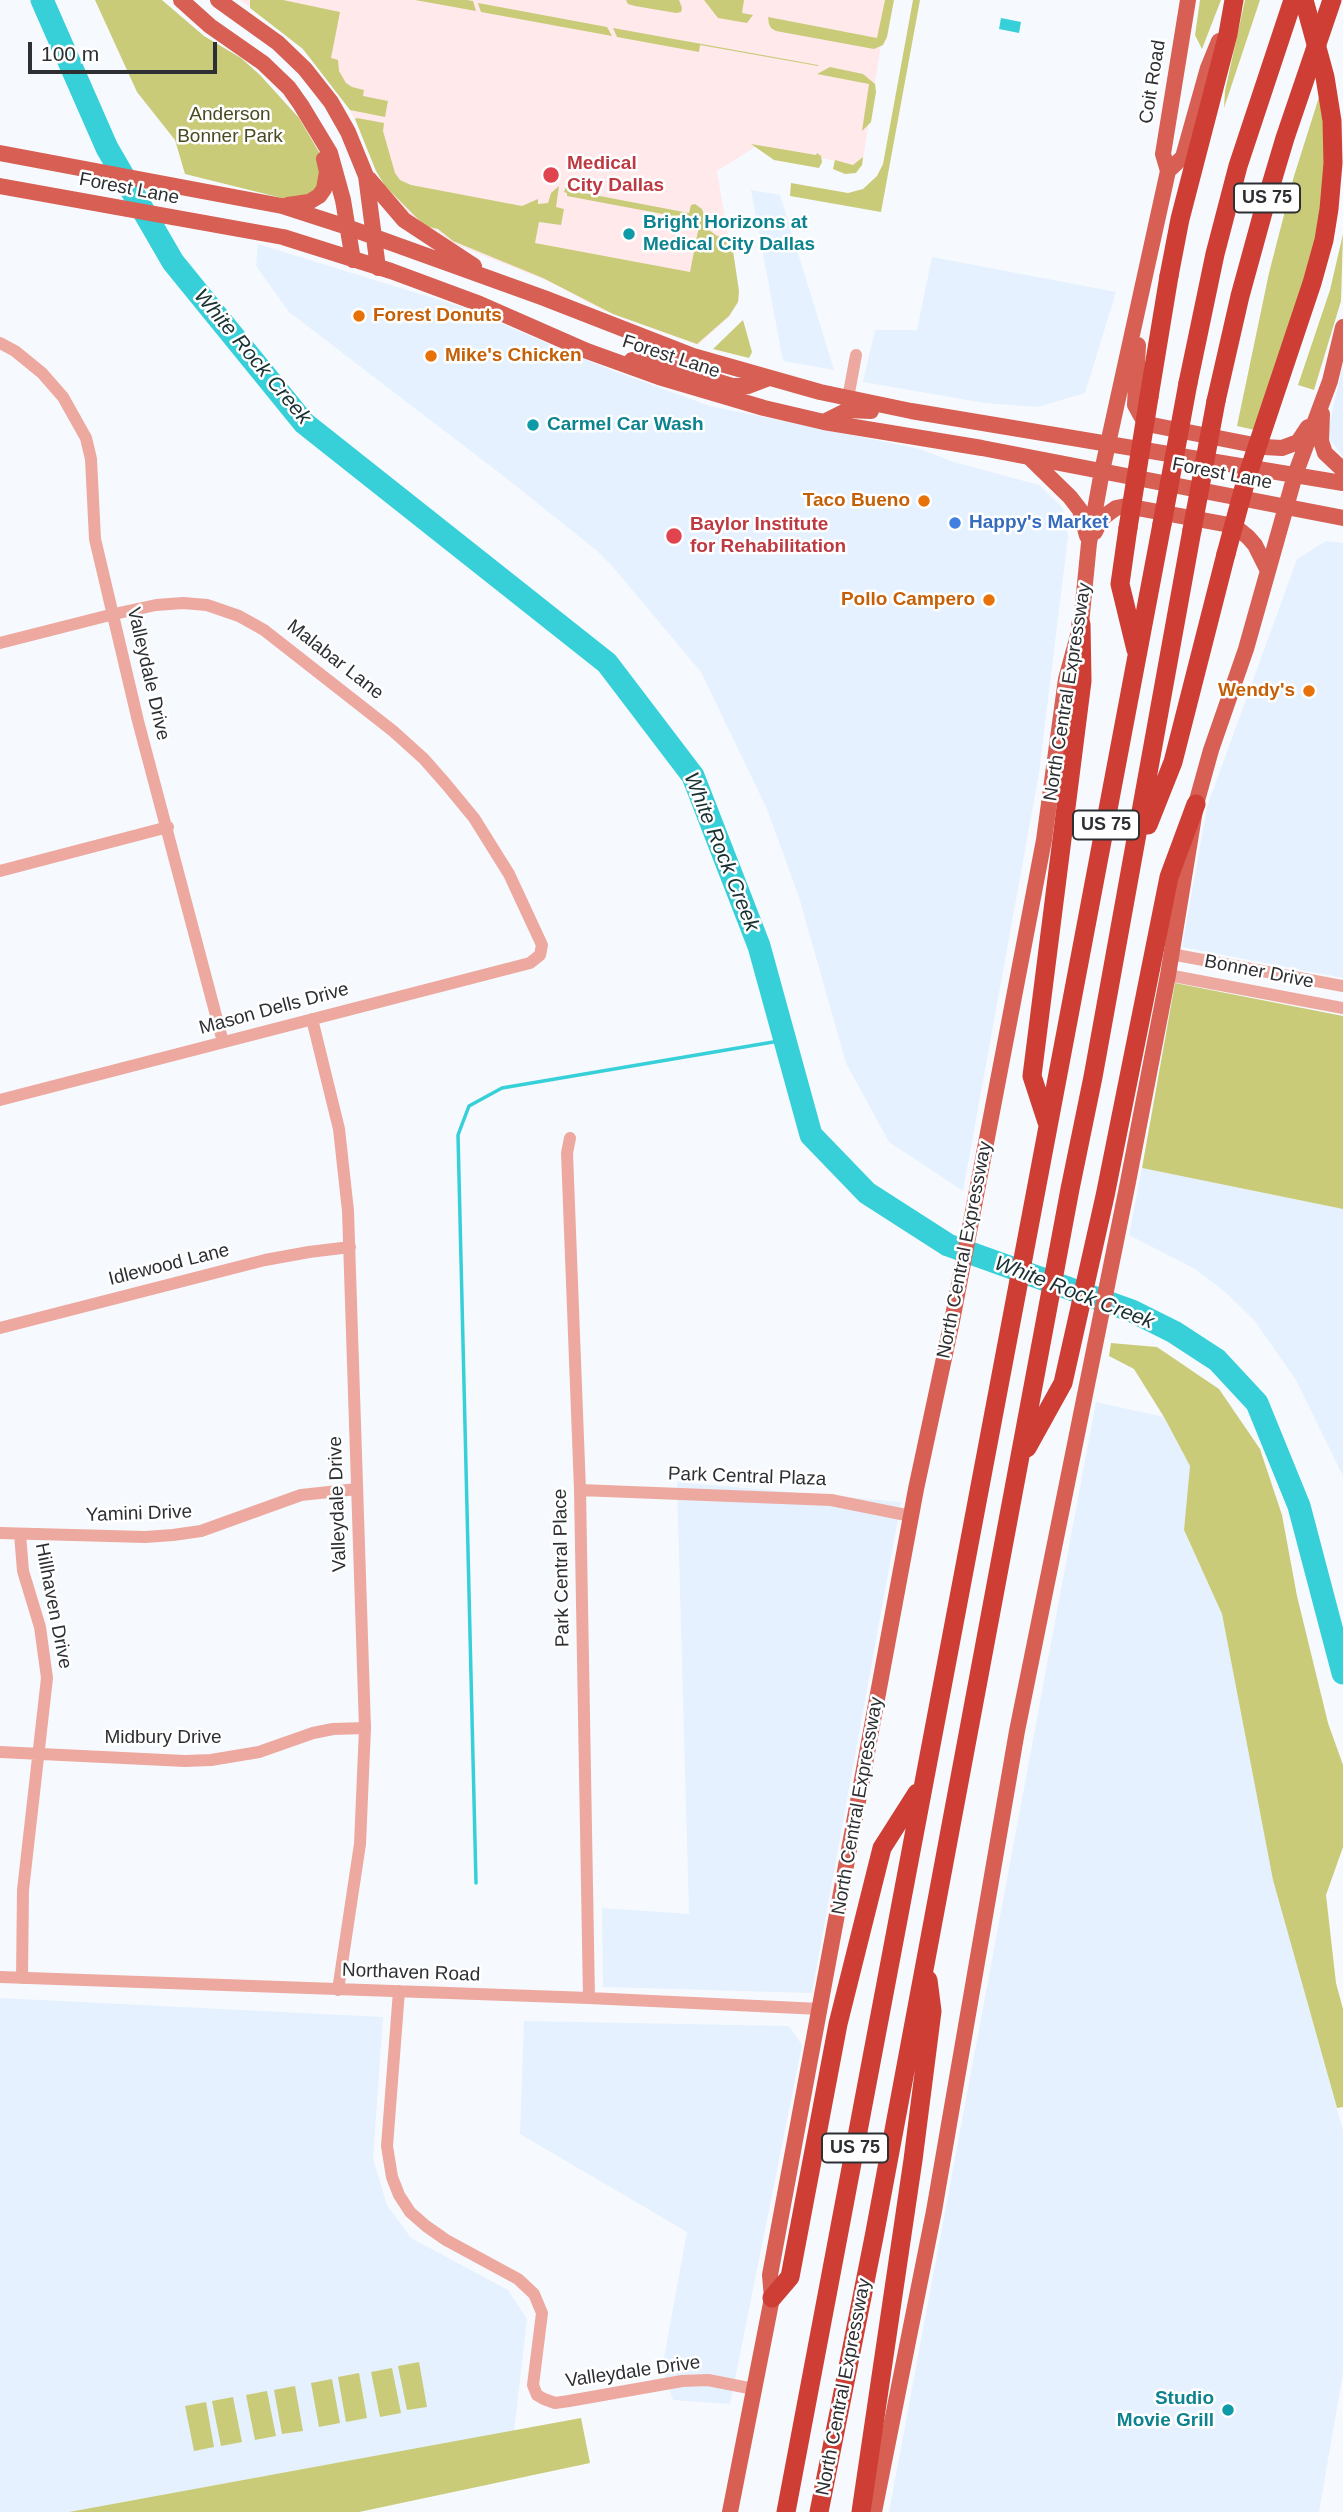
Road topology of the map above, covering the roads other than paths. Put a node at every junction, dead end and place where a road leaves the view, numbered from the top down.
1 (181, 0) edge
2 (1188, 0) edge
3 (1235, 0) edge
4 (1293, 0) edge
5 (1304, 0) edge
6 (1332, 0) edge
7 (221, 3) edge
8 (210, 26) junction
9 (312, 120) junction
10 (0, 153) edge
11 (1168, 171) junction
12 (366, 176) junction
13 (0, 186) edge
14 (282, 206) junction
15 (347, 227) junction
16 (375, 237) junction
17 (353, 260) junction
18 (378, 268) junction
19 (500, 283) junction
20 (1140, 304) junction
21 (1343, 327) edge
22 (0, 343) edge
23 (856, 355) dead end
24 (608, 359) junction
25 (769, 378) junction
26 (820, 392) junction
27 (1324, 394) junction
28 (848, 398) junction
29 (911, 411) junction
30 (824, 422) junction
31 (1108, 442) junction
32 (1031, 458) junction
33 (1343, 470) edge
34 (1102, 471) junction
35 (1295, 475) junction
36 (1343, 483) edge
37 (1286, 508) junction
38 (1343, 518) edge
39 (1089, 543) junction
40 (1267, 569) junction
41 (114, 614) junction
42 (1080, 624) junction
43 (0, 643) edge
44 (1138, 659) junction
45 (1196, 804) junction
46 (168, 827) junction
47 (1133, 865) junction
48 (0, 871) edge
49 (542, 940) joint
50 (1171, 954) junction
51 (1168, 975) junction
52 (1343, 986) edge
53 (1343, 1008) edge
54 (312, 1019) junction
55 (223, 1042) junction
56 (0, 1100) edge
57 (1048, 1126) junction
58 (570, 1138) dead end
59 (350, 1247) junction
60 (0, 1328) edge
61 (1018, 1465) junction
62 (357, 1489) junction
63 (580, 1490) junction
64 (911, 1516) junction
65 (0, 1533) edge
66 (20, 1534) junction
67 (365, 1728) junction
68 (0, 1752) edge
69 (38, 1754) junction
70 (924, 1783) junction
71 (926, 1962) junction
72 (0, 1977) edge
73 (22, 1978) junction
74 (338, 1990) junction
75 (399, 1991) junction
76 (589, 1998) junction
77 (820, 2009) junction
78 (772, 2298) junction
79 (754, 2389) junction
80 (730, 2512) edge
81 (786, 2512) edge
82 (819, 2512) edge
83 (861, 2512) edge
84 (874, 2512) edge

1 - 8 main road
2 - 11 main road, Coit Road
3 - 11 main road, North Central Expressway
3 - 44 highway, bridge
4 - 44 highway, North Central Expressway / US 75, bridge
5 - 47 highway, bridge
6 - 47 highway, North Central Expressway / US 75, bridge
7 - 8 main road
7 - 12 main road
8 - 9 main road
9 - 14 main road
9 - 15 main road
10 - 14 main road, Forest Lane
11 - 20 main road, North Central Expressway
12 - 16 main road
12 - 19 main road
13 - 17 main road, Forest Lane
14 - 15 main road, Forest Lane
15 - 16 main road, Forest Lane
15 - 17 main road
16 - 18 main road
16 - 19 main road, Forest Lane
17 - 18 main road, Forest Lane
18 - 24 main road, Forest Lane
19 - 25 main road, Forest Lane
20 - 27 main road
20 - 31 main road, North Central Expressway
21 - 27 main road
22 - 41 street, Valleydale Drive
23 - 28 street
24 - 25 main road
24 - 30 main road, Forest Lane
25 - 26 main road, Forest Lane
26 - 28 main road, Forest Lane
26 - 30 main road
27 - 33 main road
27 - 35 main road
28 - 29 main road, Forest Lane
29 - 30 main road
29 - 31 main road, Forest Lane
30 - 32 main road, Forest Lane
31 - 34 main road, North Central Expressway
31 - 35 main road, Forest Lane
32 - 34 main road, Forest Lane
32 - 39 main road
34 - 37 main road, Forest Lane
34 - 39 main road, North Central Expressway
35 - 36 main road, Forest Lane
35 - 37 main road
37 - 38 main road, Forest Lane
37 - 40 main road
39 - 40 main road
39 - 42 main road, North Central Expressway
40 - 45 main road
41 - 43 street, Malabar Lane
41 - 46 street, Valleydale Drive
41 - 49 street, Malabar Lane
42 - 57 highway
42 - 64 main road, North Central Expressway
44 - 57 highway, North Central Expressway / US 75
45 - 50 main road
45 - 61 highway
46 - 48 street
46 - 55 street, Valleydale Drive
47 - 61 highway, North Central Expressway / US 75
49 - 54 street, Mason Dells Drive
50 - 51 main road
50 - 52 street, Bonner Drive
51 - 53 street, Bonner Drive
51 - 84 main road
54 - 55 street, Mason Dells Drive
54 - 59 street, Valleydale Drive
55 - 56 street, Mason Dells Drive
57 - 70 highway, North Central Expressway / US 75
58 - 63 street, Park Central Place
59 - 60 street, Idlewood Lane
59 - 62 street, Valleydale Drive
61 - 71 highway, North Central Expressway / US 75
62 - 66 street, Yamini Drive
62 - 67 street, Valleydale Drive
63 - 64 street, Park Central Plaza
63 - 76 street, Park Central Place
64 - 77 main road, North Central Expressway
65 - 66 street, Yamini Drive
66 - 69 street, Hillhaven Drive
67 - 69 street, Midbury Drive
67 - 74 street, Valleydale Drive
68 - 69 street, Midbury Drive
69 - 73 street, Hillhaven Drive
70 - 78 highway
70 - 81 highway, North Central Expressway / US 75
71 - 82 highway, North Central Expressway / US 75
71 - 83 highway
72 - 73 street, Northaven Road
73 - 74 street, Northaven Road
74 - 75 street, Northaven Road
75 - 76 street, Northaven Road
75 - 79 street, Valleydale Drive
76 - 77 street, Northaven Road
77 - 78 main road, North Central Expressway
78 - 79 main road, North Central Expressway
79 - 80 main road, North Central Expressway

